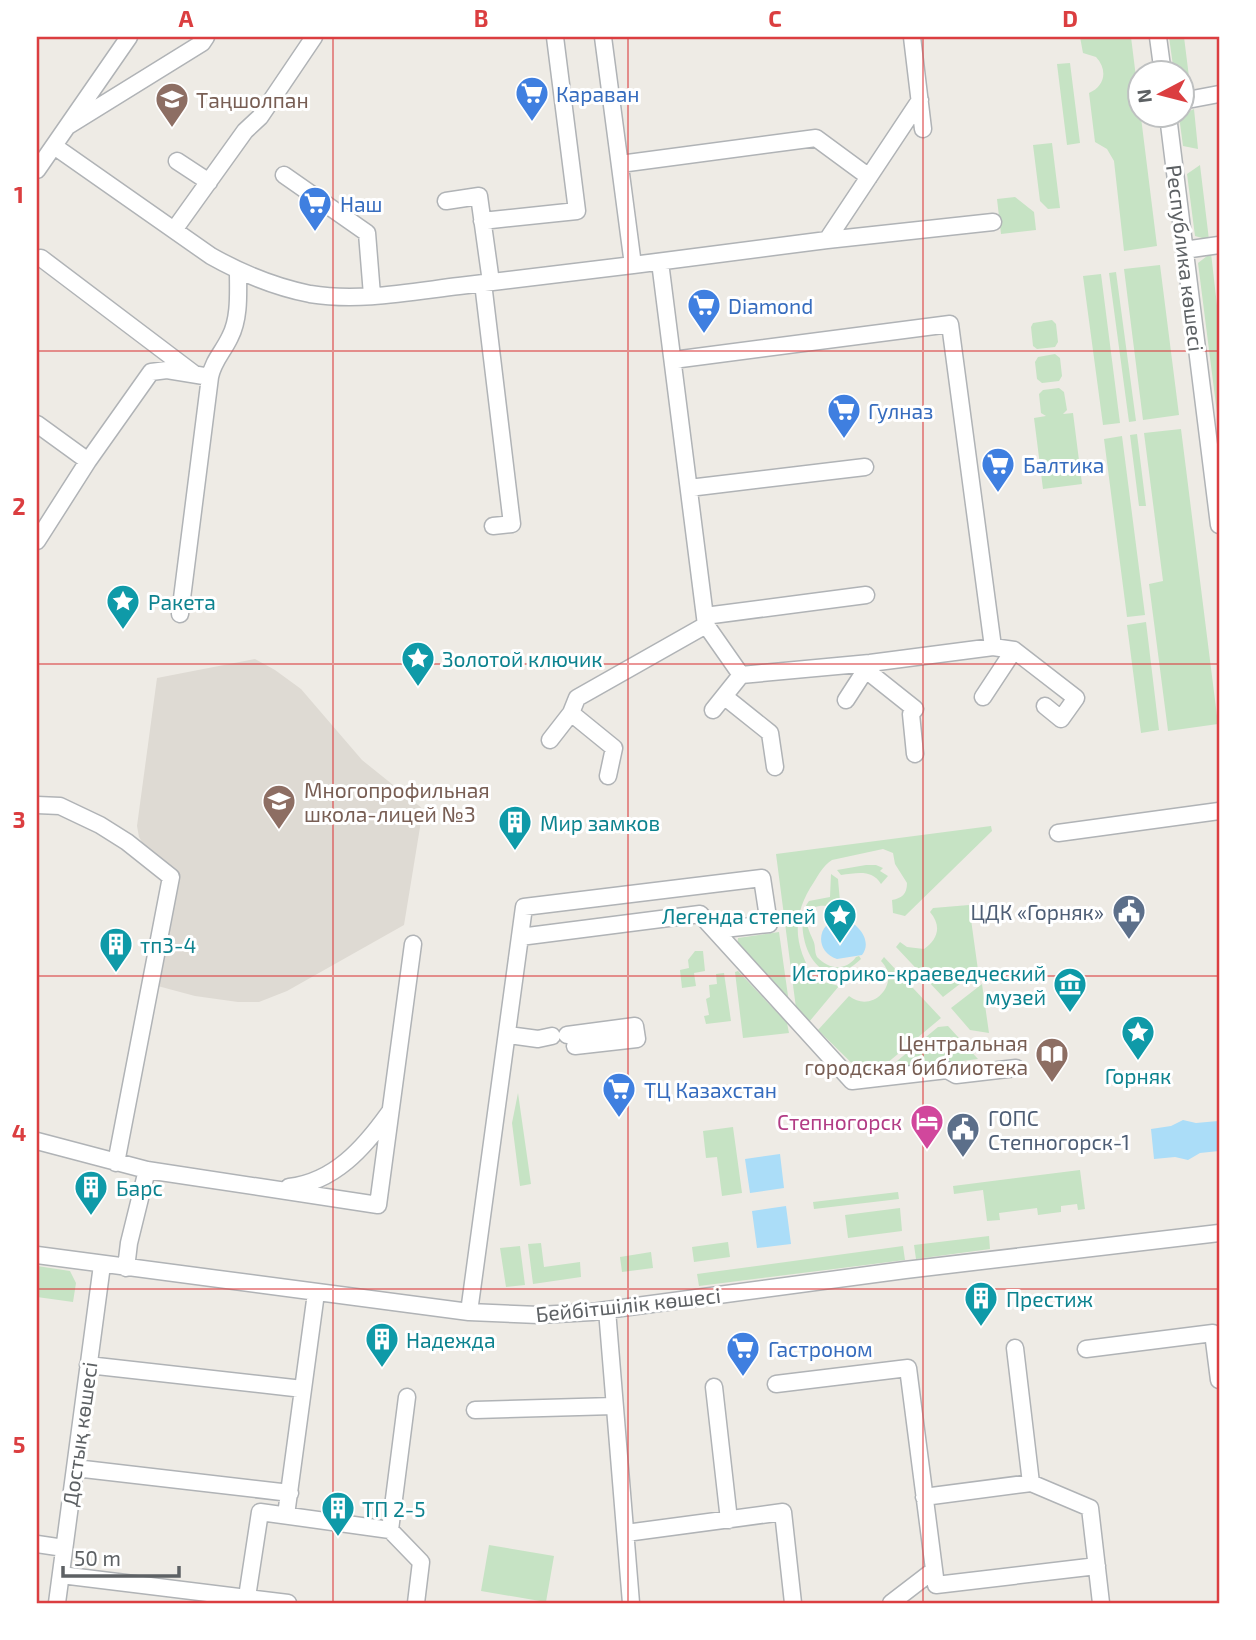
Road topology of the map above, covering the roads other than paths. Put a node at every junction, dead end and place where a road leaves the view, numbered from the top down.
1 (129, 37) edge
2 (206, 37) edge
3 (314, 37) edge
4 (555, 37) edge
5 (607, 37) edge
6 (912, 37) edge
7 (1158, 37) edge
8 (1161, 60) edge
9 (1219, 94) edge
10 (1196, 98) edge
11 (920, 100) junction
12 (68, 126) junction
13 (923, 129) dead end
14 (1170, 130) edge
15 (54, 146) junction
16 (177, 161) dead end
17 (620, 164) junction
18 (37, 170) edge
19 (284, 175) dead end
20 (869, 177) junction
21 (209, 182) junction
22 (446, 201) dead end
23 (482, 221) junction
24 (993, 222) dead end
25 (174, 230) junction
26 (827, 240) junction
27 (1219, 245) edge
28 (1185, 250) junction
29 (41, 258) dead end
30 (660, 262) junction
31 (633, 265) junction
32 (238, 271) junction
33 (487, 282) junction
34 (372, 295) junction
35 (673, 360) junction
36 (202, 375) junction
37 (37, 424) edge
38 (88, 461) junction
39 (865, 467) dead end
40 (689, 488) junction
41 (1219, 525) edge
42 (493, 526) dead end
43 (37, 541) edge
44 (866, 596) dead end
45 (180, 614) dead end
46 (705, 620) junction
47 (993, 647) junction
48 (1014, 650) junction
49 (868, 666) junction
50 (741, 675) junction
51 (724, 696) junction
52 (983, 697) dead end
53 (846, 700) dead end
54 (1045, 706) dead end
55 (713, 710) dead end
56 (571, 713) junction
57 (550, 740) dead end
58 (915, 754) dead end
59 (775, 767) dead end
60 (608, 776) dead end
61 (37, 805) edge
62 (1219, 811) edge
63 (1058, 833) dead end
64 (715, 930) junction
65 (520, 937) junction
66 (413, 944) dead end
67 (508, 1035) junction
68 (564, 1039) dead end
69 (1016, 1068) dead end
70 (390, 1111) junction
71 (37, 1142) edge
72 (116, 1163) junction
73 (147, 1170) junction
74 (273, 1189) junction
75 (1219, 1233) edge
76 (37, 1255) edge
77 (102, 1265) junction
78 (125, 1268) junction
79 (316, 1293) junction
80 (607, 1310) junction
81 (469, 1312) junction
82 (1015, 1348) dead end
83 (1086, 1349) dead end
84 (89, 1365) junction
85 (1219, 1380) edge
86 (776, 1384) dead end
87 (714, 1387) dead end
88 (303, 1389) junction
89 (407, 1397) dead end
90 (614, 1406) junction
91 (475, 1410) dead end
92 (75, 1468) junction
93 (1031, 1483) junction
94 (290, 1493) junction
95 (924, 1497) junction
96 (286, 1515) junction
97 (729, 1520) junction
98 (390, 1530) junction
99 (626, 1534) junction
100 (37, 1545) edge
101 (64, 1548) junction
102 (1097, 1566) junction
103 (934, 1570) junction
104 (61, 1575) junction
105 (247, 1597) junction
106 (57, 1603) edge
107 (288, 1603) edge
108 (416, 1603) edge
109 (631, 1603) edge
110 (793, 1603) edge
111 (891, 1603) edge
112 (1101, 1603) edge

1 - 12 street
2 - 12 street
3 - 21 street
4 - 23 street
5 - 17 street
6 - 11 street
7 - 8 street
9 - 10 street
11 - 13 street
11 - 20 street
12 - 15 street
14 - 28 street, Республика көшесі
15 - 18 street
15 - 25 street
16 - 21 street
17 - 20 street
17 - 31 street
19 - 34 street
20 - 26 street
21 - 25 street
22 - 23 street
23 - 33 street
24 - 26 street
25 - 32 street
26 - 30 street
27 - 28 street
28 - 41 street, Республика көшесі
29 - 36 street
30 - 31 street
30 - 35 street
31 - 33 street
32 - 34 street
32 - 36 street
33 - 34 street
33 - 42 street
35 - 40 street
35 - 47 street
36 - 38 street
36 - 45 street
37 - 38 street
38 - 43 street
39 - 40 street
40 - 46 street
44 - 46 street
46 - 50 street
46 - 56 street
47 - 48 street
47 - 49 street
48 - 52 street
48 - 54 street
49 - 50 street
49 - 53 street
49 - 58 street
50 - 51 street
51 - 55 street
51 - 59 street
56 - 57 street
56 - 60 street
61 - 72 street
62 - 63 street
64 - 65 street
64 - 65 street
64 - 69 street
65 - 67 street
66 - 70 street
67 - 68 street
67 - 81 street
70 - 74 street
70 - 74 street
71 - 72 street
72 - 73 street
73 - 74 street
73 - 78 street
75 - 80 street, Бейбітшілік көшесі
76 - 77 street, Бейбітшілік көшесі
77 - 78 street, Бейбітшілік көшесі
77 - 84 street, Достық көшесі
78 - 79 street, Бейбітшілік көшесі
79 - 81 street, Бейбітшілік көшесі
79 - 88 street
80 - 81 street, Бейбітшілік көшесі
80 - 90 street
82 - 93 street
83 - 85 street
84 - 88 street
84 - 92 street, Достық көшесі
86 - 95 street
87 - 97 street
88 - 94 street
89 - 98 street
90 - 91 street
90 - 99 street
92 - 94 street
92 - 101 street, Достық көшесі
93 - 95 street
93 - 102 street
94 - 96 street
95 - 103 street
96 - 98 street
96 - 105 street
97 - 99 street
97 - 110 street
98 - 108 street
99 - 109 street
100 - 101 street
101 - 104 street, Достық көшесі
102 - 103 street
102 - 112 street
103 - 111 street
104 - 105 street
104 - 106 street, Достық көшесі
105 - 107 street

